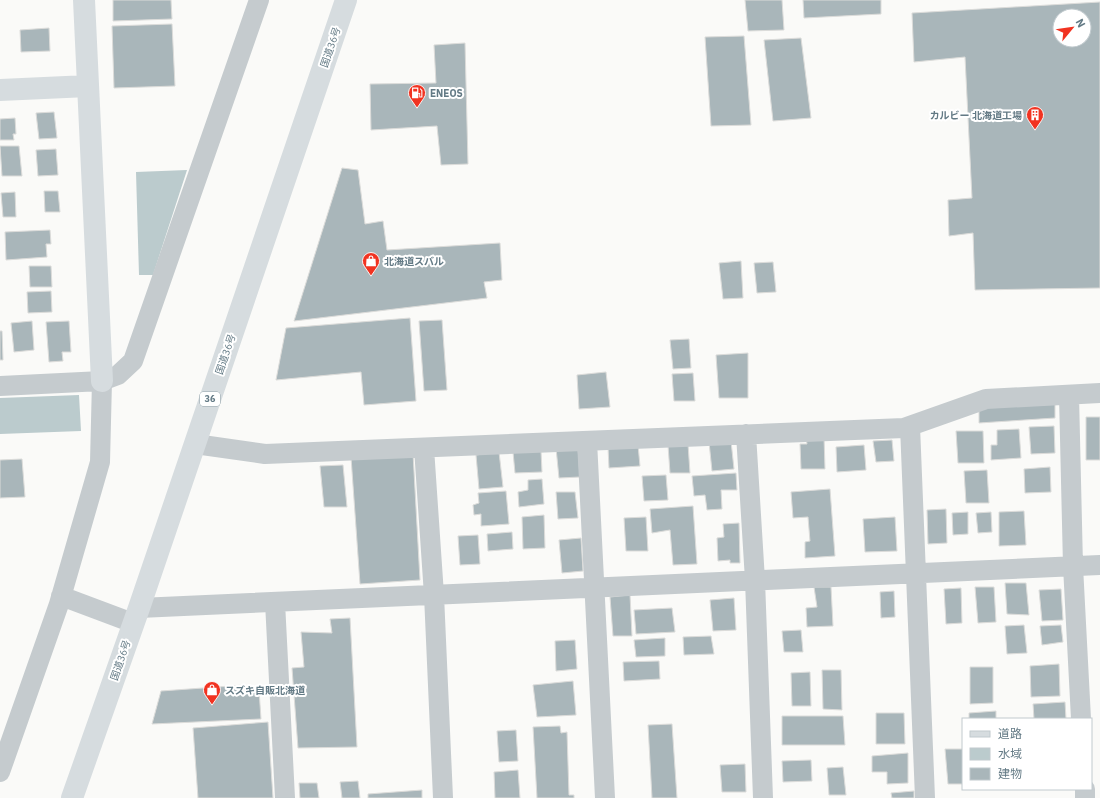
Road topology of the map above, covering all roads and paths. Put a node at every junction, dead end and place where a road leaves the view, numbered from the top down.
1 (84, 0) edge
2 (259, 0) edge
3 (346, 0) edge
4 (88, 86) junction
5 (0, 90) edge
6 (102, 381) junction
7 (0, 386) edge
8 (1100, 393) edge
9 (1069, 395) junction
10 (910, 426) junction
11 (746, 434) junction
12 (587, 441) junction
13 (195, 444) junction
14 (424, 448) junction
15 (1100, 565) edge
16 (1073, 566) junction
17 (915, 573) junction
18 (755, 580) junction
19 (595, 587) junction
20 (434, 595) junction
21 (61, 596) junction
22 (275, 602) junction
23 (136, 616) junction
24 (1081, 718) edge
25 (0, 772) edge
26 (72, 798) edge
27 (285, 798) edge
28 (443, 798) edge
29 (605, 798) edge
30 (763, 798) edge
31 (924, 798) edge

1 - 4 main road
2 - 6 street
3 - 13 main road, 国道36号 / 36
4 - 5 main road
4 - 6 main road
6 - 7 street
6 - 21 street
8 - 9 street
9 - 10 street
9 - 16 street
10 - 11 street
10 - 17 street
11 - 12 street
11 - 18 street
12 - 14 street
12 - 19 street
13 - 14 street
13 - 23 main road, 国道36号 / 36
14 - 20 street
15 - 16 street
16 - 17 street
16 - 24 street
17 - 18 street
17 - 31 street
18 - 19 street
18 - 30 street
19 - 20 street
19 - 29 street
20 - 22 street
20 - 28 street
21 - 23 street
21 - 25 street
22 - 23 street
22 - 27 street
23 - 26 main road, 国道36号 / 36

